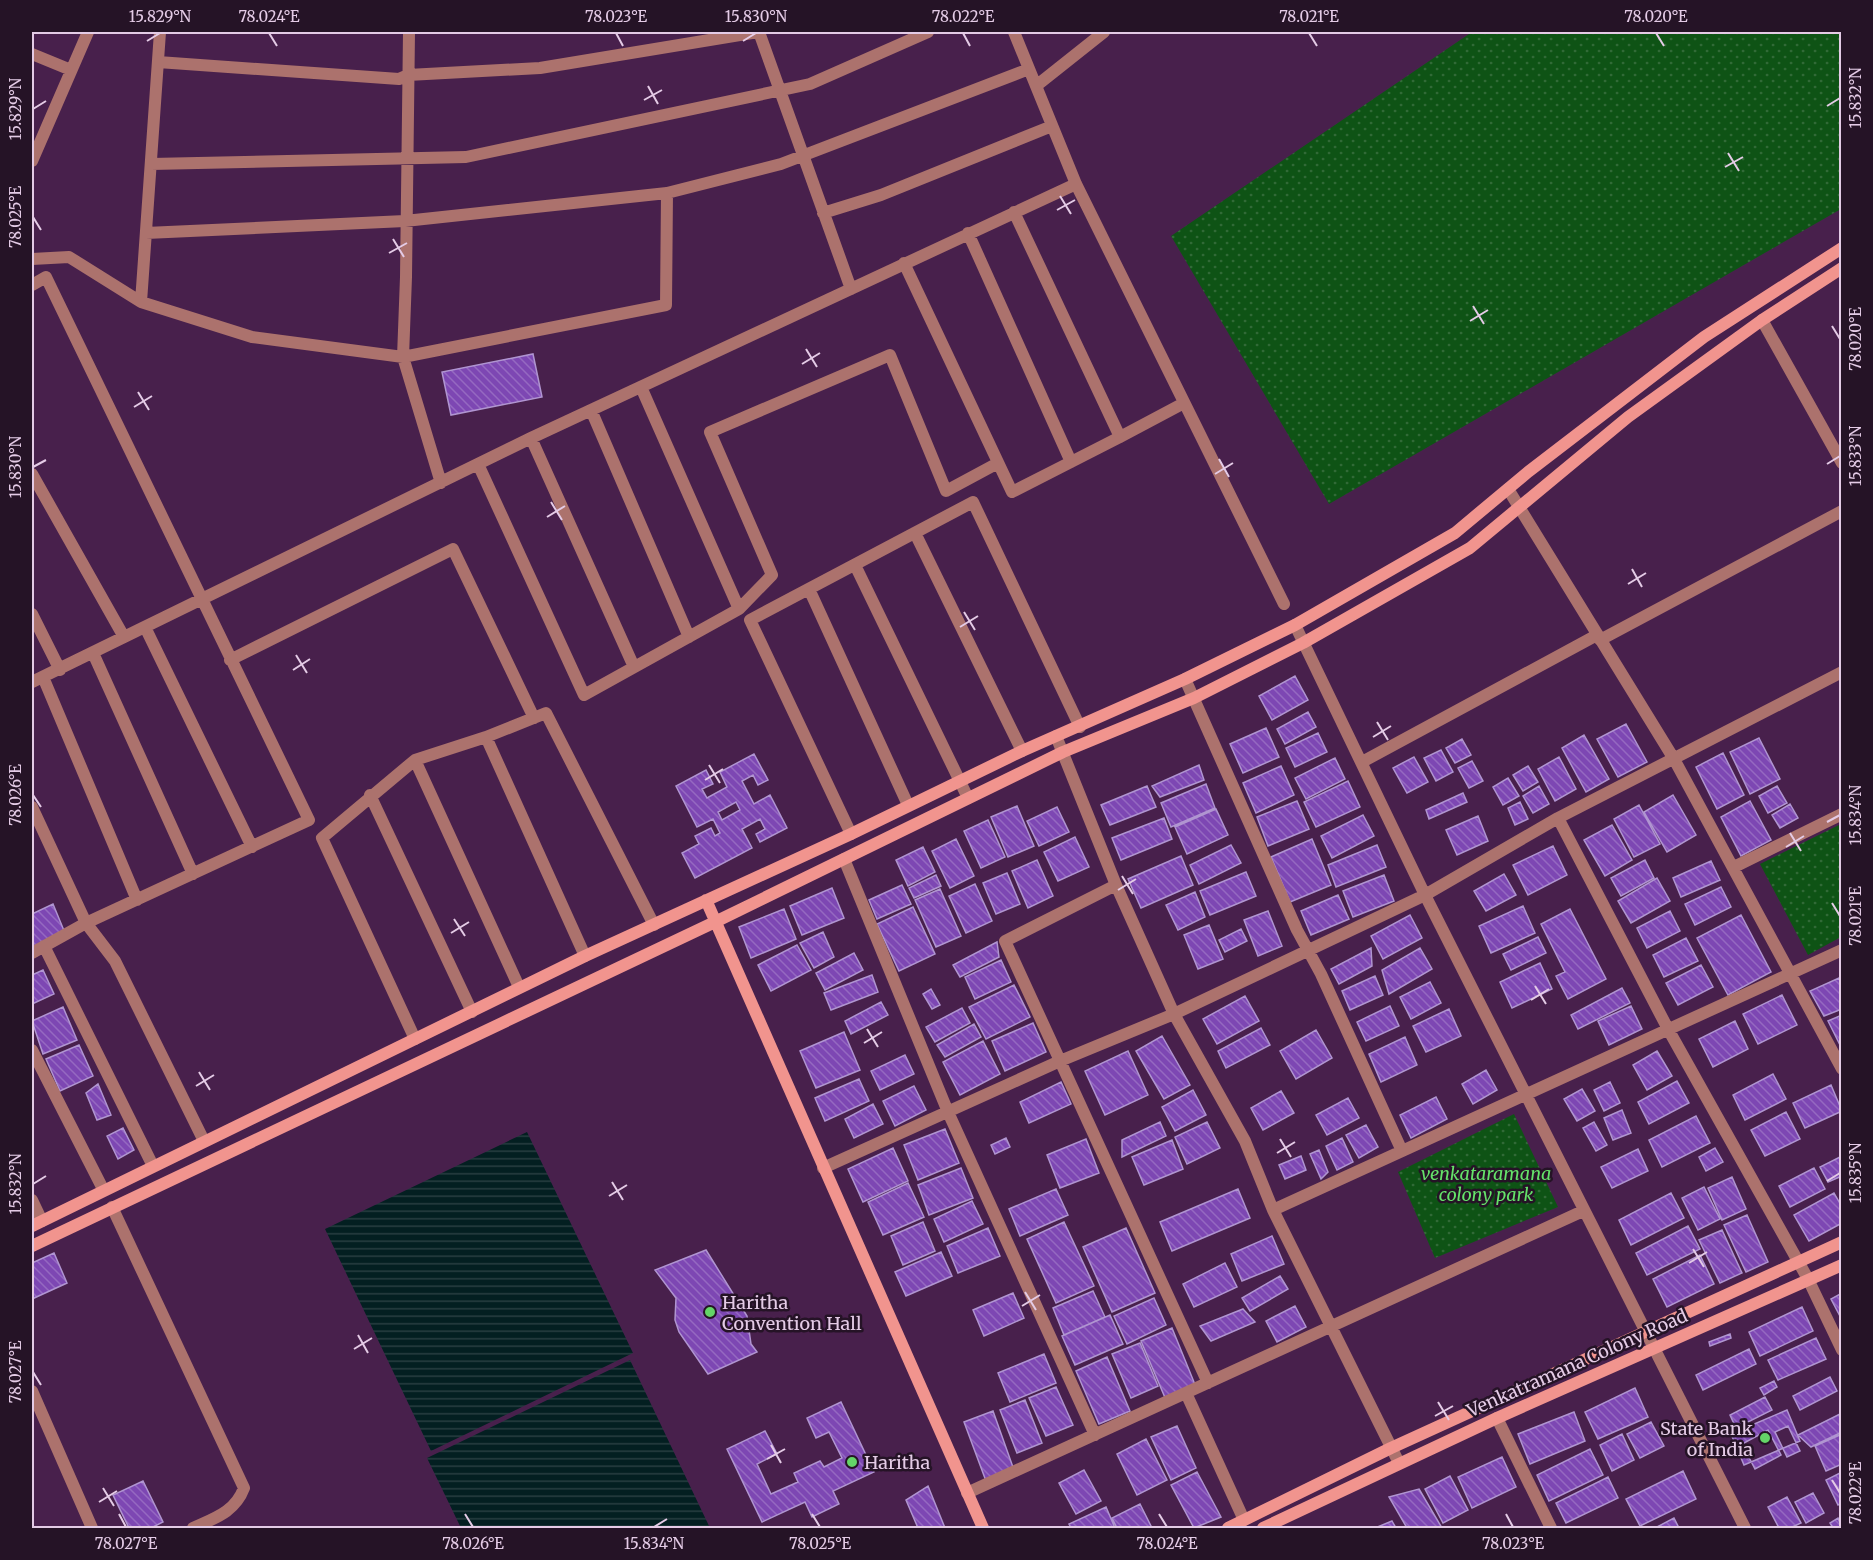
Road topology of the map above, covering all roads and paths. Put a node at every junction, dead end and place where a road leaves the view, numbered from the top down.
1 (88, 32) edge
2 (160, 32) edge
3 (409, 32) edge
4 (758, 32) edge
5 (928, 32) edge
6 (1014, 32) edge
7 (1104, 32) edge
8 (32, 54) edge
9 (158, 62) junction
10 (1029, 69) junction
11 (71, 70) junction
12 (408, 75) junction
13 (1036, 86) junction
14 (780, 91) junction
15 (1052, 126) junction
16 (803, 155) junction
17 (407, 157) junction
18 (32, 161) edge
19 (151, 164) junction
20 (1076, 184) junction
21 (667, 193) junction
22 (1014, 212) junction
23 (824, 213) junction
24 (405, 221) junction
25 (146, 233) junction
26 (968, 233) junction
27 (1842, 248) edge
28 (32, 259) edge
29 (904, 263) junction
30 (1842, 268) edge
31 (32, 285) edge
32 (851, 289) junction
33 (141, 302) junction
34 (1762, 320) junction
35 (403, 357) junction
36 (641, 387) junction
37 (1629, 394) junction
38 (1184, 403) junction
39 (1640, 408) junction
40 (591, 410) junction
41 (1120, 437) junction
42 (531, 438) junction
43 (1071, 462) junction
44 (998, 463) junction
45 (1842, 463) edge
46 (478, 464) junction
47 (32, 474) edge
48 (441, 483) junction
49 (1508, 489) junction
50 (1519, 504) junction
51 (1842, 511) edge
52 (915, 533) junction
53 (855, 565) junction
54 (1393, 569) junction
55 (1402, 586) junction
56 (809, 589) junction
57 (200, 598) junction
58 (1284, 604) dead end
59 (1324, 608) junction
60 (739, 609) junction
61 (32, 614) edge
62 (1295, 625) junction
63 (1334, 625) junction
64 (145, 627) junction
65 (689, 637) junction
66 (124, 638) junction
67 (1598, 638) junction
68 (1303, 643) junction
69 (93, 653) junction
70 (230, 660) junction
71 (634, 667) junction
72 (60, 670) junction
73 (1842, 672) edge
74 (1185, 679) junction
75 (37, 680) edge
76 (1194, 698) junction
77 (534, 718) junction
78 (1080, 727) junction
79 (1056, 736) junction
80 (486, 737) junction
81 (1022, 751) junction
82 (1063, 752) junction
83 (1674, 759) junction
84 (415, 760) junction
85 (1362, 762) junction
86 (960, 780) junction
87 (369, 795) junction
88 (968, 798) junction
89 (908, 805) junction
90 (32, 807) edge
91 (1842, 814) edge
92 (1558, 818) junction
93 (44, 831) junction
94 (851, 834) junction
95 (32, 837) edge
96 (252, 847) junction
97 (844, 859) junction
98 (1734, 867) junction
99 (193, 874) junction
100 (1116, 885) junction
101 (1425, 895) junction
102 (137, 900) junction
103 (706, 900) junction
104 (715, 922) junction
105 (86, 923) junction
106 (654, 925) junction
107 (44, 946) junction
108 (1307, 949) junction
109 (1842, 950) edge
110 (32, 953) edge
111 (585, 956) junction
112 (1792, 973) junction
113 (519, 987) junction
114 (472, 1012) junction
115 (1174, 1014) junction
116 (1668, 1029) junction
117 (415, 1039) junction
118 (32, 1050) edge
119 (1060, 1061) junction
120 (1842, 1069) edge
121 (1526, 1095) junction
122 (948, 1112) junction
123 (204, 1141) junction
124 (1402, 1151) junction
125 (153, 1166) junction
126 (823, 1168) junction
127 (103, 1189) junction
128 (32, 1200) edge
129 (112, 1207) junction
130 (1273, 1210) junction
131 (1583, 1211) junction
132 (37, 1224) edge
133 (1842, 1242) edge
134 (32, 1246) edge
135 (1797, 1261) junction
136 (1842, 1264) edge
137 (1808, 1279) junction
138 (1331, 1327) junction
139 (1646, 1330) junction
140 (1656, 1348) junction
141 (1842, 1350) edge
142 (1208, 1383) junction
143 (32, 1391) edge
144 (1186, 1393) junction
145 (1497, 1418) junction
146 (1095, 1435) junction
147 (1391, 1448) junction
148 (1399, 1463) junction
149 (967, 1493) junction
150 (1244, 1520) junction
151 (92, 1528) edge
152 (193, 1528) edge
153 (982, 1528) edge
154 (1228, 1528) edge
155 (1263, 1528) edge
156 (1551, 1528) edge
157 (1745, 1528) edge

1 - 11 street
2 - 9 street
3 - 12 street
4 - 12 street
4 - 14 street
5 - 14 street
6 - 10 street
7 - 13 street
8 - 11 street
9 - 12 street
9 - 19 street
10 - 13 street
10 - 16 street
11 - 18 street
12 - 17 street
13 - 15 street
14 - 16 street
14 - 17 street
15 - 20 street
15 - 23 street
16 - 21 street
16 - 23 street
17 - 19 street
17 - 24 street
19 - 25 street
20 - 22 street
20 - 38 street
21 - 24 street
21 - 35 street
22 - 26 street
22 - 41 street
23 - 32 street
24 - 25 street
24 - 35 street
25 - 33 street
26 - 29 street
26 - 43 street
27 - 37 street
28 - 33 street
29 - 32 street
29 - 44 street
30 - 34 street
31 - 57 street
32 - 36 street
33 - 35 street
34 - 39 street
34 - 45 street
35 - 48 street
36 - 40 street
36 - 60 street
37 - 39 street
37 - 49 street
38 - 41 street
38 - 58 street
39 - 50 street
40 - 42 street
40 - 65 street
41 - 43 street
42 - 46 street
42 - 71 street
43 - 44 street
44 - 60 street
46 - 48 street
46 - 71 street
47 - 66 street
48 - 57 street
49 - 50 street
49 - 54 street
50 - 55 street
50 - 67 street
51 - 67 street
52 - 53 street
52 - 78 street
52 - 81 street
53 - 56 street
53 - 86 street
54 - 55 street
54 - 59 street
55 - 63 street
56 - 89 street
56 - 94 street
57 - 64 street
57 - 70 street
59 - 62 street
59 - 63 street
60 - 65 street
61 - 72 street
62 - 68 street
62 - 74 street
63 - 68 street
64 - 66 street
64 - 96 street
65 - 71 street
66 - 69 street
67 - 83 street
67 - 85 street
68 - 76 street
68 - 85 street
69 - 72 street
69 - 99 street
70 - 77 street
70 - 96 street
72 - 75 street
73 - 83 street
74 - 76 street
74 - 78 street
75 - 102 street
76 - 82 street
76 - 108 street
77 - 80 street
77 - 106 street
78 - 79 street
79 - 81 street
79 - 82 street
80 - 84 street
80 - 111 street
81 - 86 street
82 - 88 street
82 - 100 street
83 - 92 street
83 - 98 street
84 - 87 street
84 - 113 street
85 - 101 street
86 - 88 street
86 - 89 street
87 - 114 street
87 - 117 street
88 - 97 street
89 - 94 street
90 - 93 street
91 - 98 street
92 - 101 street
92 - 116 street
93 - 95 street
93 - 105 street
94 - 103 street
96 - 99 street
97 - 104 street
97 - 122 street
98 - 112 street
99 - 102 street
100 - 115 street
100 - 119 street
101 - 108 street
101 - 121 street
102 - 105 street
103 - 104 street
103 - 106 street
104 - 126 street
104 - 129 street
105 - 107 street
105 - 123 street
106 - 111 street
107 - 110 street
107 - 125 street
108 - 115 street
108 - 124 street
109 - 112 street
111 - 113 street
112 - 116 street
112 - 120 street
113 - 114 street
114 - 117 street
115 - 119 street
115 - 130 street
116 - 121 street
116 - 135 street
117 - 123 street
118 - 127 street
119 - 122 street
119 - 142 street
121 - 124 street
121 - 131 street
122 - 126 street
122 - 146 street
123 - 125 street
124 - 130 street
125 - 127 street
126 - 149 street
127 - 132 street
128 - 132 street
129 - 134 street
129 - 152 street
130 - 138 street
131 - 138 street
131 - 139 street
133 - 135 street
135 - 137 street
135 - 139 street
136 - 137 street, Venkatramana Colony Road
137 - 140 street, Venkatramana Colony Road
137 - 141 street
138 - 142 street
138 - 147 street
139 - 140 street
139 - 147 street
140 - 145 street, Venkatramana Colony Road
140 - 157 street
142 - 144 street
143 - 151 street
144 - 146 street
144 - 150 street
145 - 148 street, Venkatramana Colony Road
145 - 156 street
146 - 149 street
147 - 148 street
147 - 150 street
148 - 155 street, Venkatramana Colony Road
149 - 153 street
150 - 154 street

